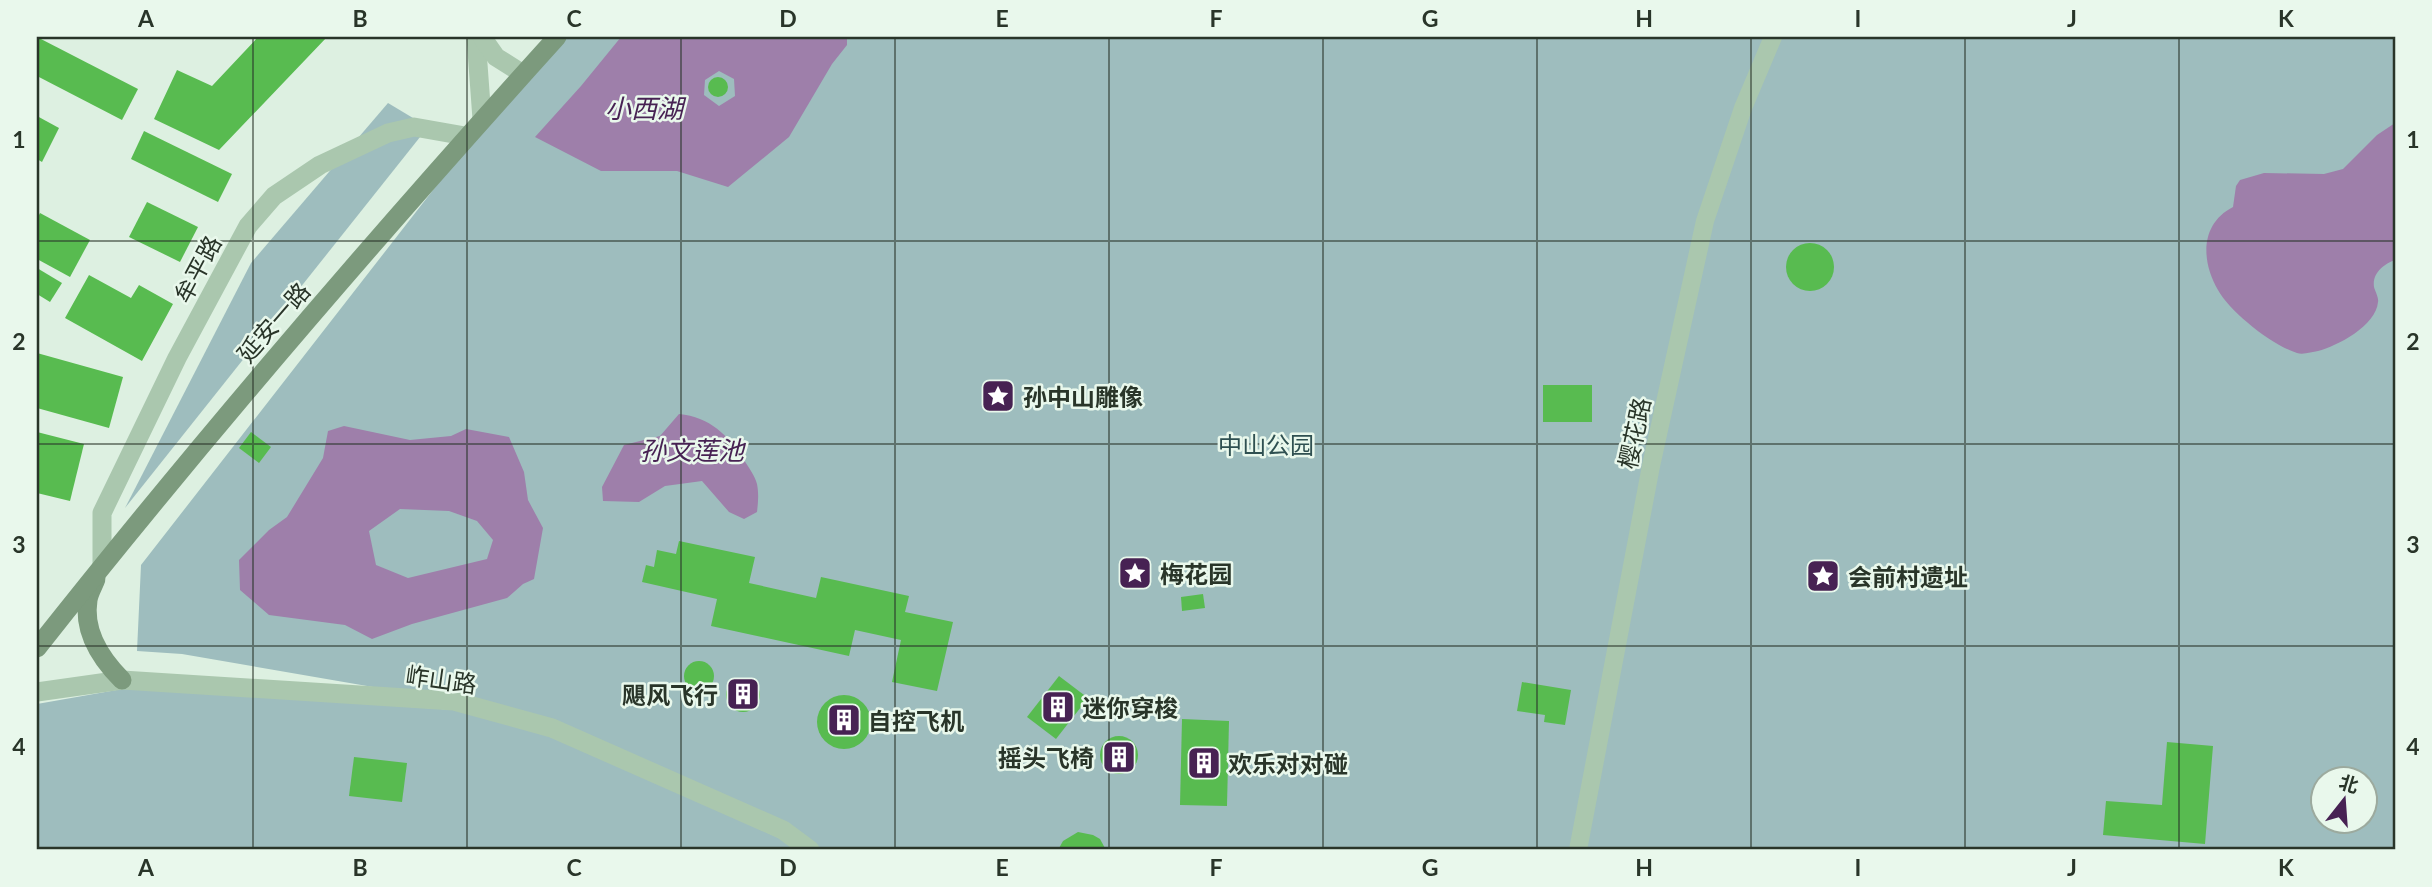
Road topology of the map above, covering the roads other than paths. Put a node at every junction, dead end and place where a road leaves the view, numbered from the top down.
1 (476, 37) edge
2 (482, 37) edge
3 (557, 37) edge
4 (1773, 37) edge
5 (523, 74) junction
6 (482, 119) junction
7 (466, 136) junction
8 (102, 565) junction
9 (37, 648) edge
10 (122, 680) junction
11 (37, 692) edge
12 (810, 850) edge
13 (1578, 850) edge

1 - 6 street
2 - 5 street
3 - 5 main road, 延安一路
4 - 13 street, 樱花路
5 - 6 main road, 延安一路
6 - 7 main road, 延安一路
7 - 8 main road, 延安一路
7 - 8 street, 牟平路
8 - 9 main road, 延安一路
8 - 10 main road
10 - 11 street, 岞山路
10 - 12 street, 岞山路

